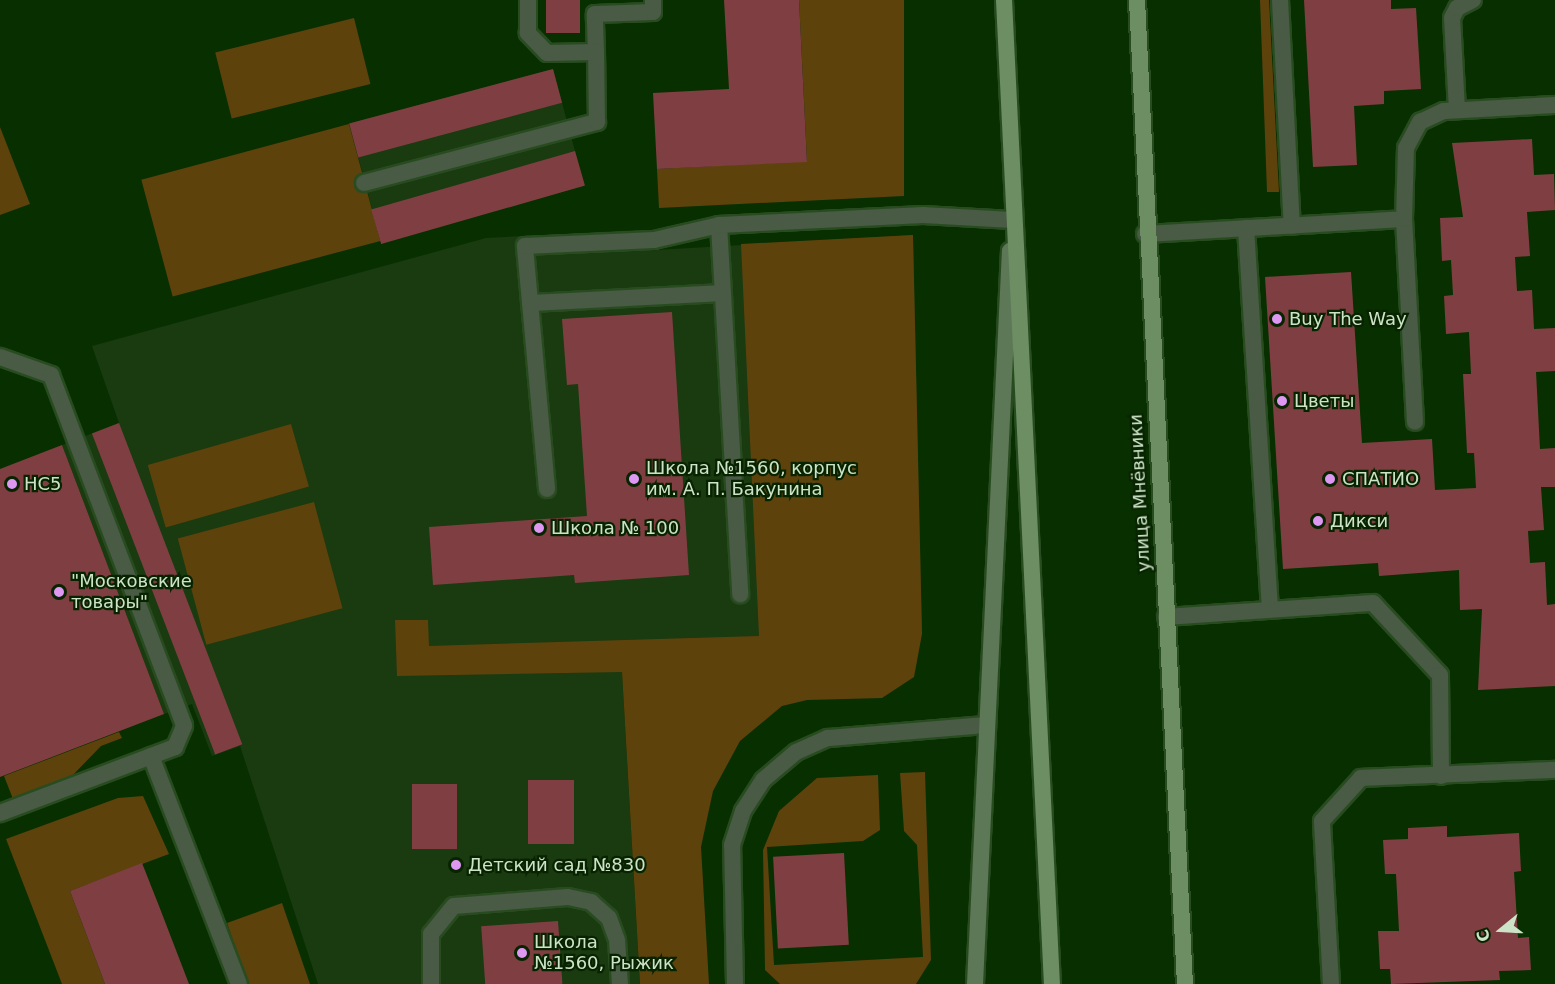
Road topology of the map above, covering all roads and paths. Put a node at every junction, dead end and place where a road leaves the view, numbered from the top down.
1 (528, 0) edge
2 (653, 0) edge
3 (1004, 0) edge
4 (1137, 0) edge
5 (1280, 0) edge
6 (1473, 0) edge
7 (596, 52) junction
8 (1555, 105) edge
9 (1457, 110) junction
10 (364, 183) dead end
11 (1404, 219) junction
12 (1012, 220) junction
13 (719, 225) junction
14 (1292, 226) junction
15 (1246, 228) junction
16 (1145, 234) junction
17 (720, 293) junction
18 (530, 303) junction
19 (0, 357) edge
20 (1415, 423) dead end
21 (547, 489) dead end
22 (740, 594) dead end
23 (1270, 609) junction
24 (1166, 617) junction
25 (986, 725) junction
26 (152, 756) junction
27 (1555, 770) edge
28 (1441, 776) junction
29 (0, 813) edge
30 (239, 984) edge
31 (431, 984) edge
32 (620, 984) edge
33 (735, 984) edge
34 (975, 984) edge
35 (1052, 984) edge
36 (1185, 984) edge
37 (1331, 984) edge

1 - 7 lane
2 - 7 lane
3 - 12 main road
4 - 16 main road, улица Мнёвники
5 - 14 lane
6 - 9 lane
7 - 10 lane
8 - 9 lane
9 - 11 lane
11 - 14 lane
11 - 20 lane
12 - 13 lane
12 - 25 main road
12 - 35 main road
13 - 17 lane
13 - 18 lane
14 - 15 lane
15 - 16 lane
15 - 23 lane
16 - 24 main road, улица Мнёвники
17 - 18 lane
17 - 22 lane
18 - 21 lane
19 - 26 lane
23 - 24 lane
23 - 28 lane
24 - 36 main road, улица Мнёвники
25 - 33 lane
25 - 34 main road
26 - 29 lane
26 - 30 lane
27 - 28 lane
28 - 37 lane
31 - 32 lane

